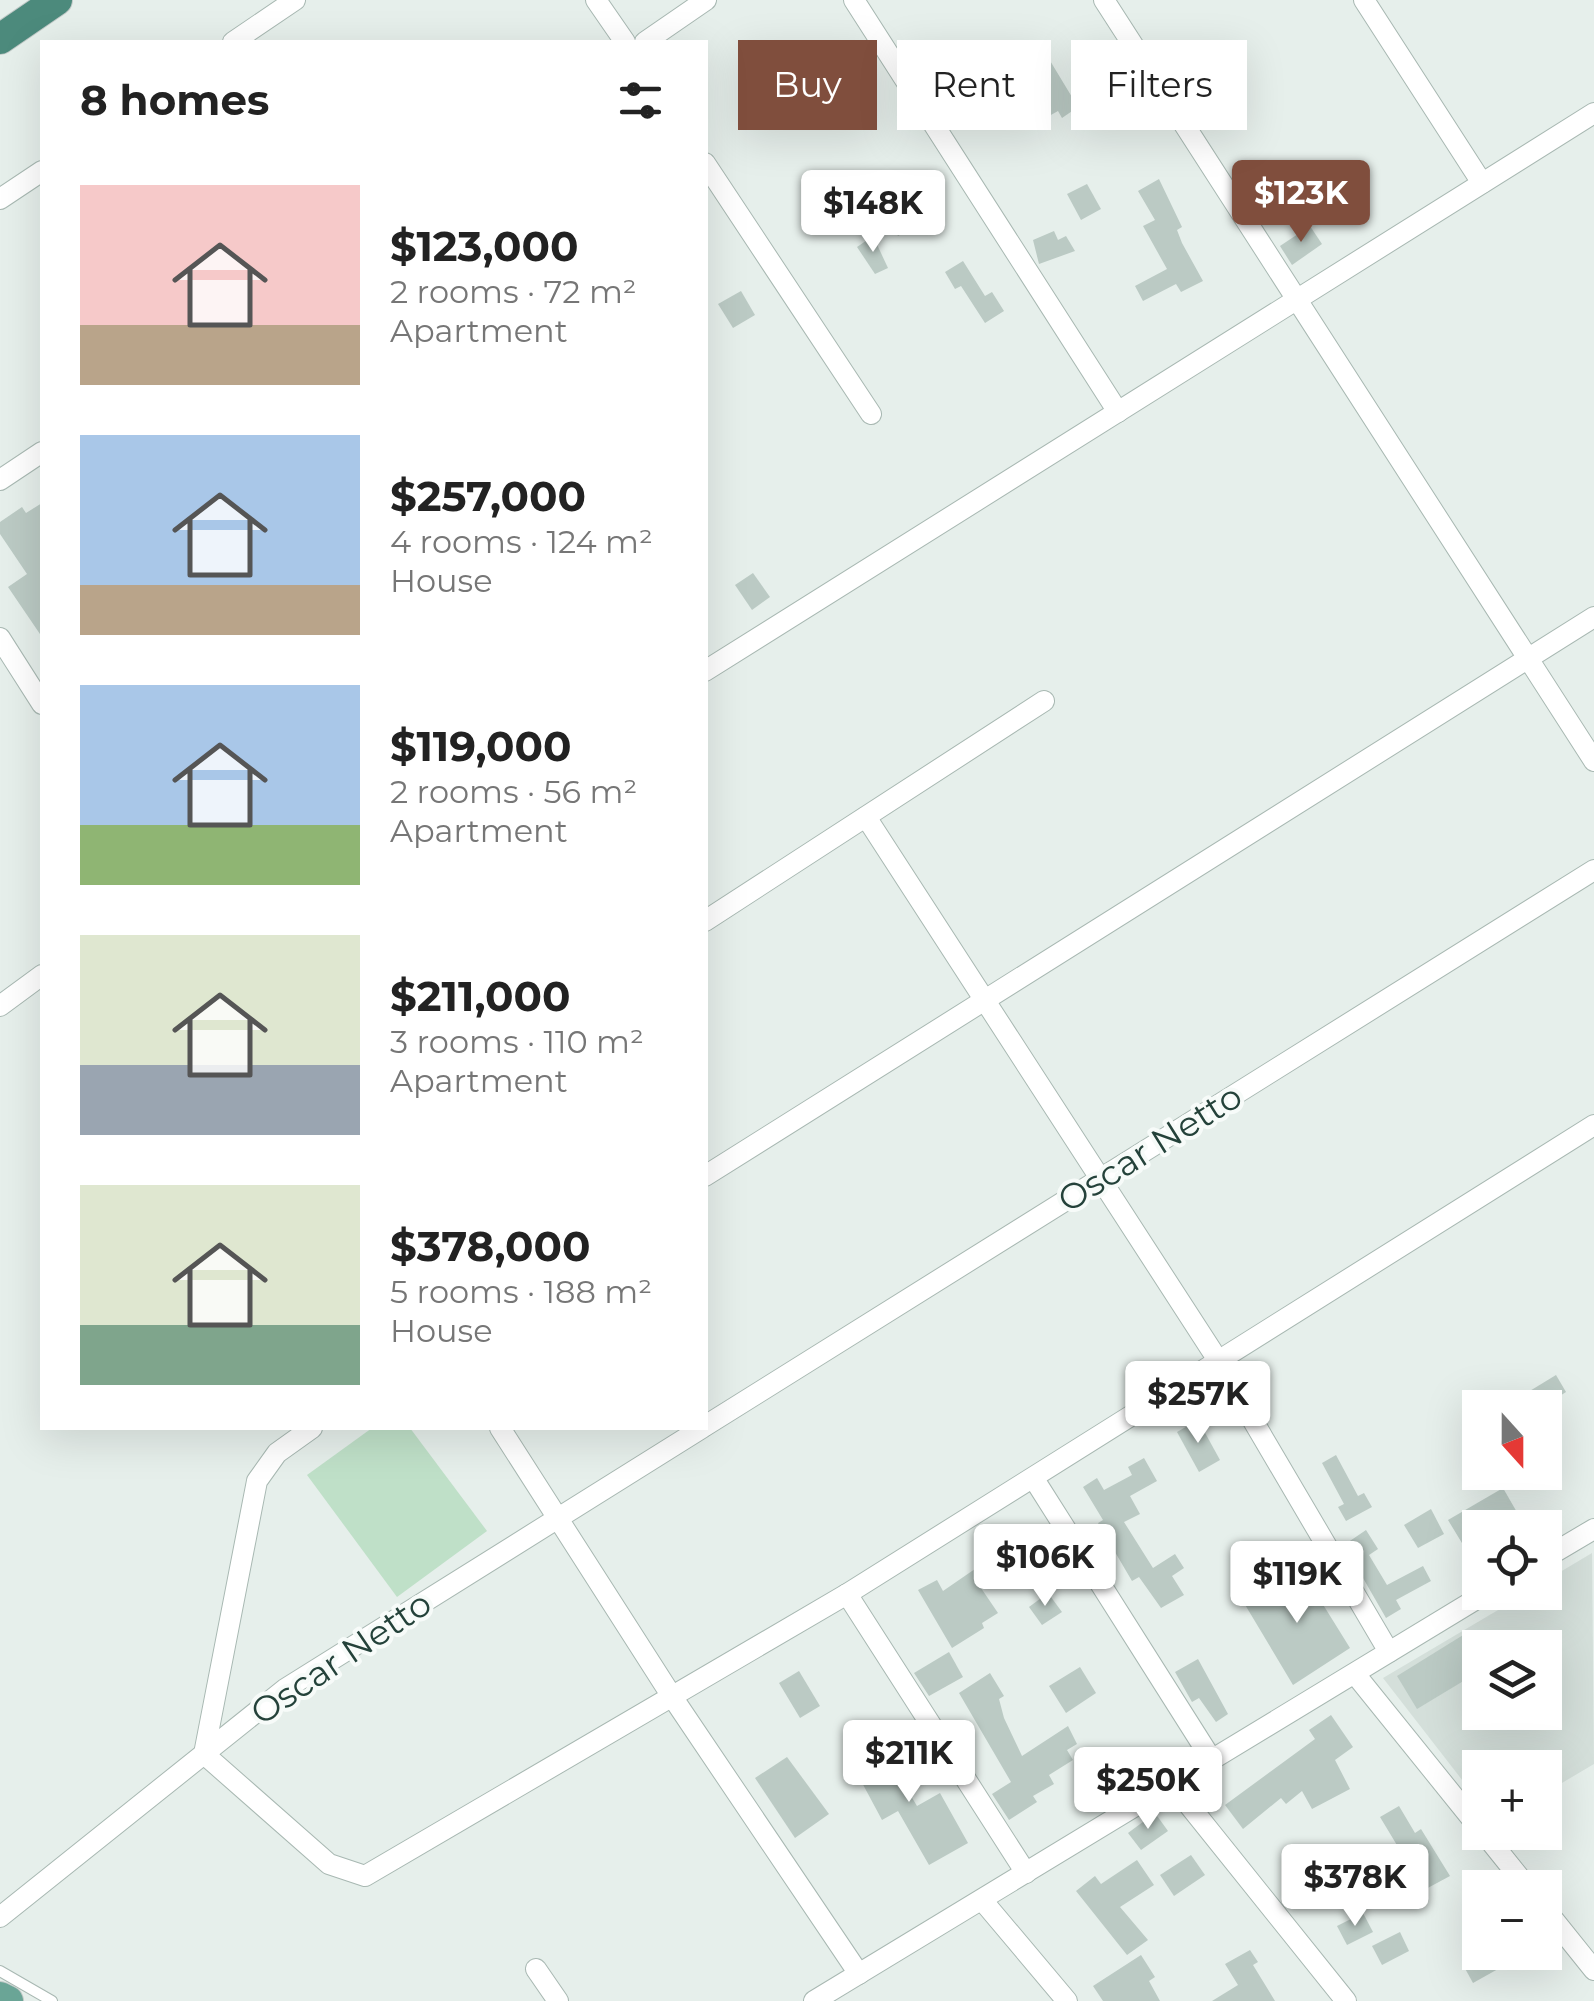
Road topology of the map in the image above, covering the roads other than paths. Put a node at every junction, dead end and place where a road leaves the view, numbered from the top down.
1 (57, 0) edge
2 (295, 0) edge
3 (596, 0) edge
4 (706, 0) edge
5 (854, 0) edge
6 (1104, 0) edge
7 (1364, 0) edge
8 (0, 39) edge
9 (236, 40) edge
10 (624, 40) edge
11 (647, 40) edge
12 (1594, 113) edge
13 (708, 168) edge
14 (40, 172) edge
15 (1482, 183) junction
16 (0, 199) edge
17 (1298, 299) junction
18 (1118, 412) junction
19 (871, 414) dead end
20 (40, 453) edge
21 (0, 480) edge
22 (1594, 617) edge
23 (0, 638) edge
24 (1528, 658) junction
25 (708, 669) edge
26 (40, 701) edge
27 (1044, 701) dead end
28 (1594, 761) edge
29 (866, 816) junction
30 (1594, 870) edge
31 (708, 919) edge
32 (40, 976) edge
33 (984, 1000) junction
34 (0, 1006) edge
35 (1594, 1125) edge
36 (708, 1174) edge
37 (1100, 1179) junction
38 (1218, 1364) junction
39 (708, 1424) edge
40 (309, 1430) edge
41 (501, 1430) edge
42 (699, 1430) edge
43 (1034, 1479) junction
44 (556, 1519) junction
45 (1594, 1528) edge
46 (1562, 1548) edge
47 (847, 1594) junction
48 (1462, 1608) edge
49 (1389, 1652) junction
50 (1354, 1674) junction
51 (671, 1696) junction
52 (204, 1754) junction
53 (1212, 1760) junction
54 (1172, 1784) junction
55 (1462, 1806) edge
56 (1497, 1850) edge
57 (1513, 1870) edge
58 (1026, 1873) junction
59 (982, 1900) junction
60 (0, 1917) edge
61 (1562, 1930) edge
62 (536, 1969) dead end
63 (1594, 1970) edge
64 (0, 1972) edge
65 (859, 1974) junction
66 (0, 1996) edge
67 (8, 2001) edge
68 (52, 2001) edge
69 (558, 2001) edge
70 (814, 2001) edge
71 (1067, 2001) edge
72 (1346, 2001) edge

1 - 8 highway
2 - 9 street
3 - 10 street
4 - 11 street
5 - 18 street
6 - 17 street
7 - 15 street
12 - 15 street
13 - 19 street
14 - 16 street
15 - 17 street
17 - 18 street
17 - 24 street
18 - 25 street
20 - 21 street
22 - 24 street
23 - 26 street
24 - 28 street
24 - 33 street
27 - 29 street
29 - 31 street
29 - 33 street
30 - 37 street, Oscar Netto
32 - 34 street
33 - 36 street
33 - 37 street
35 - 38 street
37 - 38 street
37 - 39 street, Oscar Netto
38 - 43 street
38 - 49 street
40 - 52 street
41 - 44 street
42 - 44 street, Oscar Netto
43 - 47 street
43 - 53 street
44 - 51 street
44 - 52 street, Oscar Netto
45 - 46 street
47 - 51 street
47 - 58 street
48 - 49 street
49 - 50 street
50 - 53 street
50 - 55 street
51 - 52 street
51 - 65 street
52 - 60 street, Oscar Netto
53 - 54 street
54 - 58 street
54 - 72 street
56 - 57 street
58 - 59 street
59 - 65 street
59 - 71 street
61 - 63 street
62 - 69 street
64 - 68 lane
65 - 70 street
66 - 67 main road

